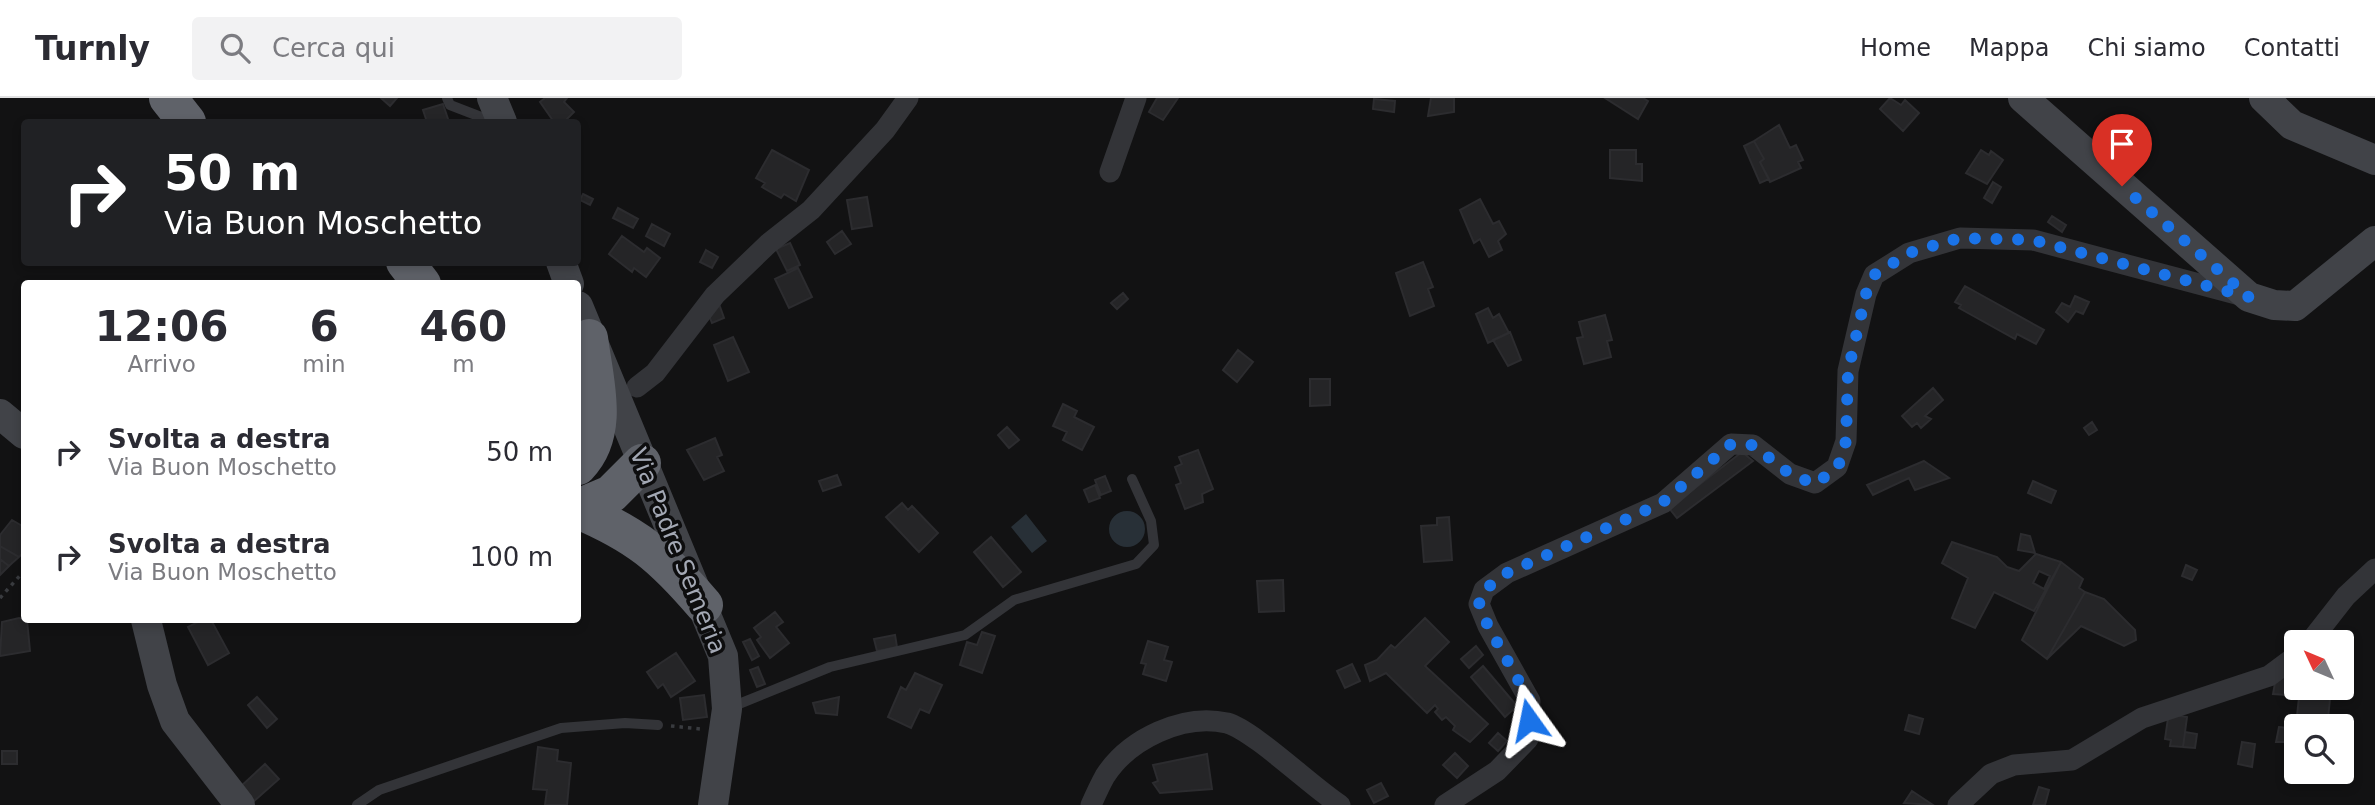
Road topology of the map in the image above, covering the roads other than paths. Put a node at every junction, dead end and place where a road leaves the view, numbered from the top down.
1 (168, 98) edge
2 (447, 98) edge
3 (492, 98) edge
4 (908, 98) edge
5 (1136, 98) edge
6 (2023, 98) edge
7 (2264, 98) edge
8 (185, 119) edge
9 (486, 119) edge
10 (501, 119) edge
11 (2375, 160) edge
12 (1110, 172) dead end
13 (2370, 255) edge
14 (408, 266) edge
15 (419, 280) edge
16 (2249, 297) junction
17 (583, 322) edge
18 (637, 387) dead end
19 (0, 414) edge
20 (21, 432) edge
21 (581, 462) edge
22 (642, 463) junction
23 (581, 466) edge
24 (1132, 479) dead end
25 (581, 508) edge
26 (581, 510) edge
27 (2375, 569) edge
28 (704, 605) junction
29 (147, 623) edge
30 (2319, 630) edge
31 (2284, 665) edge
32 (725, 720) junction
33 (658, 725) road end
34 (240, 805) edge
35 (357, 805) edge
36 (713, 805) edge
37 (1091, 805) edge
38 (1340, 805) edge
39 (1445, 805) edge
40 (1958, 805) edge

1 - 8 highway
2 - 9 lane
3 - 10 main road
4 - 18 street
5 - 12 street
6 - 16 main road
7 - 11 main road
13 - 16 main road
14 - 15 highway
16 - 39 street
17 - 21 highway
17 - 22 main road, Via Padre Semeria
19 - 20 main road
22 - 23 highway
22 - 25 highway
22 - 28 main road, Via Padre Semeria
24 - 32 lane
26 - 28 highway
27 - 30 street
28 - 32 main road, Via Padre Semeria
29 - 34 main road
31 - 40 street
32 - 36 main road, Via Padre Semeria
33 - 35 lane
37 - 38 street

